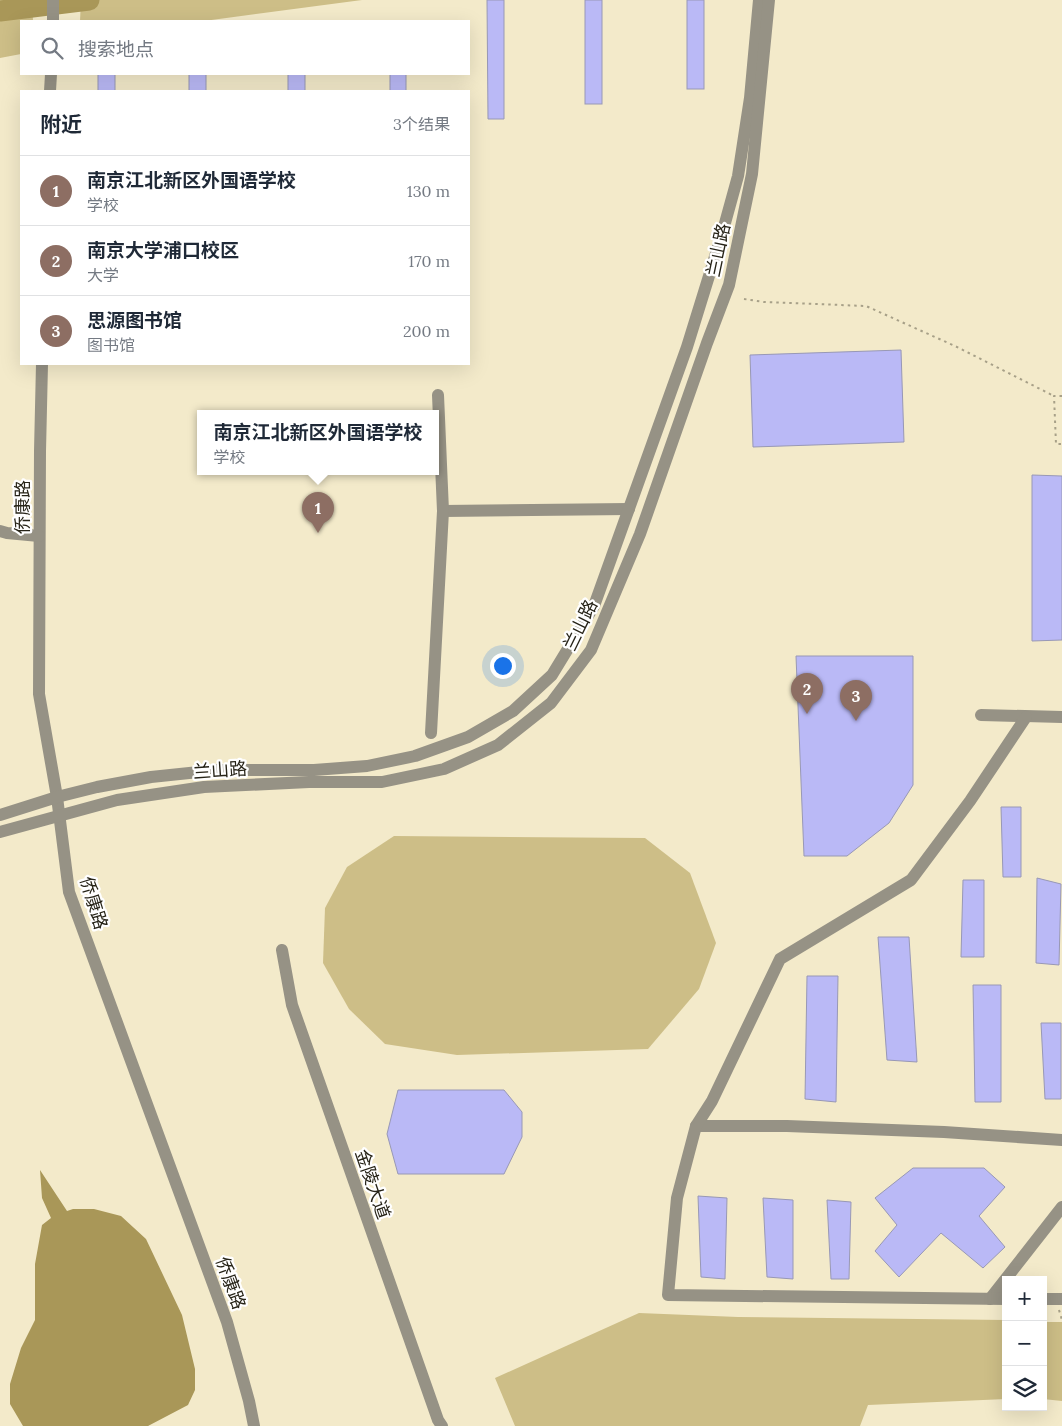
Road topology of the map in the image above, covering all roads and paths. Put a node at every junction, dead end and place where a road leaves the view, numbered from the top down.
1 (54, 0) edge
2 (759, 0) edge
3 (769, 0) edge
4 (53, 20) edge
5 (51, 75) edge
6 (50, 90) edge
7 (744, 299) dead end
8 (42, 365) edge
9 (438, 395) dead end
10 (1054, 396) junction
11 (1062, 396) edge
12 (439, 410) edge
13 (439, 418) edge
14 (1062, 444) edge
15 (629, 509) junction
16 (443, 511) junction
17 (0, 531) edge
18 (39, 536) junction
19 (981, 715) dead end
20 (1026, 717) junction
21 (1062, 717) edge
22 (431, 733) dead end
23 (57, 797) junction
24 (0, 815) edge
25 (60, 815) junction
26 (0, 832) edge
27 (282, 950) dead end
28 (696, 1126) junction
29 (1062, 1140) edge
30 (1062, 1207) edge
31 (990, 1299) junction
32 (1002, 1299) edge
33 (1047, 1299) edge
34 (1062, 1299) edge
35 (254, 1426) edge
36 (442, 1426) edge

1 - 4 street
2 - 15 street, 兰山路
3 - 25 street, 兰山路
5 - 6 street
7 - 10 path
8 - 18 street, 侨康路
9 - 12 street
10 - 11 path
10 - 14 path
13 - 16 street
15 - 16 street
15 - 23 street, 兰山路
16 - 22 street
17 - 18 street
18 - 23 street, 侨康路
19 - 20 street
20 - 21 street
20 - 28 street
23 - 24 street, 兰山路
23 - 25 street, 侨康路
25 - 26 street, 兰山路
25 - 35 street, 侨康路
27 - 36 street, 金陵大道
28 - 29 street
28 - 31 street
30 - 31 street
31 - 32 street
33 - 34 street

